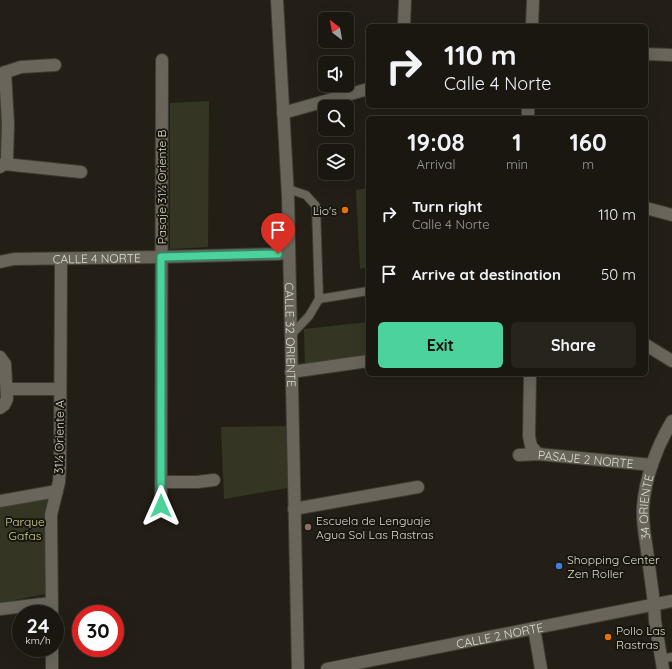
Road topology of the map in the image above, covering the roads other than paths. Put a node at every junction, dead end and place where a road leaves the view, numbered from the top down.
1 (278, 0) edge
2 (404, 0) edge
3 (533, 0) edge
4 (404, 24) edge
5 (532, 24) edge
6 (648, 54) edge
7 (672, 55) edge
8 (162, 60) dead end
9 (55, 65) dead end
10 (3, 73) edge
11 (366, 90) edge
12 (283, 113) junction
13 (2, 166) edge
14 (81, 172) dead end
15 (288, 189) junction
16 (648, 209) edge
17 (672, 215) edge
18 (289, 252) junction
19 (161, 257) junction
20 (61, 259) junction
21 (0, 262) edge
22 (366, 291) edge
23 (319, 299) junction
24 (290, 336) junction
25 (648, 346) edge
26 (0, 358) edge
27 (366, 361) edge
28 (672, 361) edge
29 (291, 372) junction
30 (530, 376) edge
31 (7, 389) junction
32 (60, 389) junction
33 (0, 408) edge
34 (672, 421) edge
35 (538, 454) junction
36 (519, 455) dead end
37 (652, 465) junction
38 (214, 480) dead end
39 (161, 482) junction
40 (418, 487) dead end
41 (56, 490) junction
42 (0, 501) edge
43 (161, 506) dead end
44 (294, 509) junction
45 (672, 601) edge
46 (654, 604) junction
47 (51, 605) edge
48 (0, 609) edge
49 (12, 609) edge
50 (534, 628) junction
51 (52, 657) edge
52 (665, 662) edge
53 (52, 669) edge
54 (298, 669) edge
55 (327, 669) edge
56 (542, 669) edge

1 - 12 street, CALLE 32 ORIENTE
2 - 4 street
3 - 5 street
6 - 7 street
8 - 19 street, Pasaje 31½ Oriente B
9 - 10 street
10 - 13 street
11 - 12 street
12 - 15 street, CALLE 32 ORIENTE
13 - 14 street
15 - 18 street, CALLE 32 ORIENTE
15 - 23 lane
16 - 17 street
18 - 19 street, CALLE 4 NORTE
18 - 24 street, CALLE 32 ORIENTE
19 - 20 street, CALLE 4 NORTE
19 - 39 street, Pasaje 31½ Oriente B
20 - 21 street, CALLE 4 NORTE
20 - 32 street, 31½ Oriente A
22 - 23 lane
23 - 24 lane
24 - 29 street, CALLE 32 ORIENTE
25 - 28 street
26 - 31 street
27 - 29 street
29 - 44 street, CALLE 32 ORIENTE
30 - 35 street
31 - 32 street
31 - 33 street
32 - 41 street, 31½ Oriente A
34 - 37 street, 34 ORIENTE
35 - 36 street, PASAJE 2 NORTE
35 - 37 street, PASAJE 2 NORTE
37 - 46 street, 34 ORIENTE
38 - 39 street
39 - 43 street, Pasaje 31½ Oriente B
40 - 44 street
41 - 42 street
41 - 47 street, 31½ Oriente A
44 - 54 street, CALLE 32 ORIENTE
45 - 46 street, CALLE 2 NORTE
46 - 50 street, CALLE 2 NORTE
46 - 52 street, 34 ORIENTE
48 - 49 street
50 - 55 street, CALLE 2 NORTE
50 - 56 street
51 - 53 street

